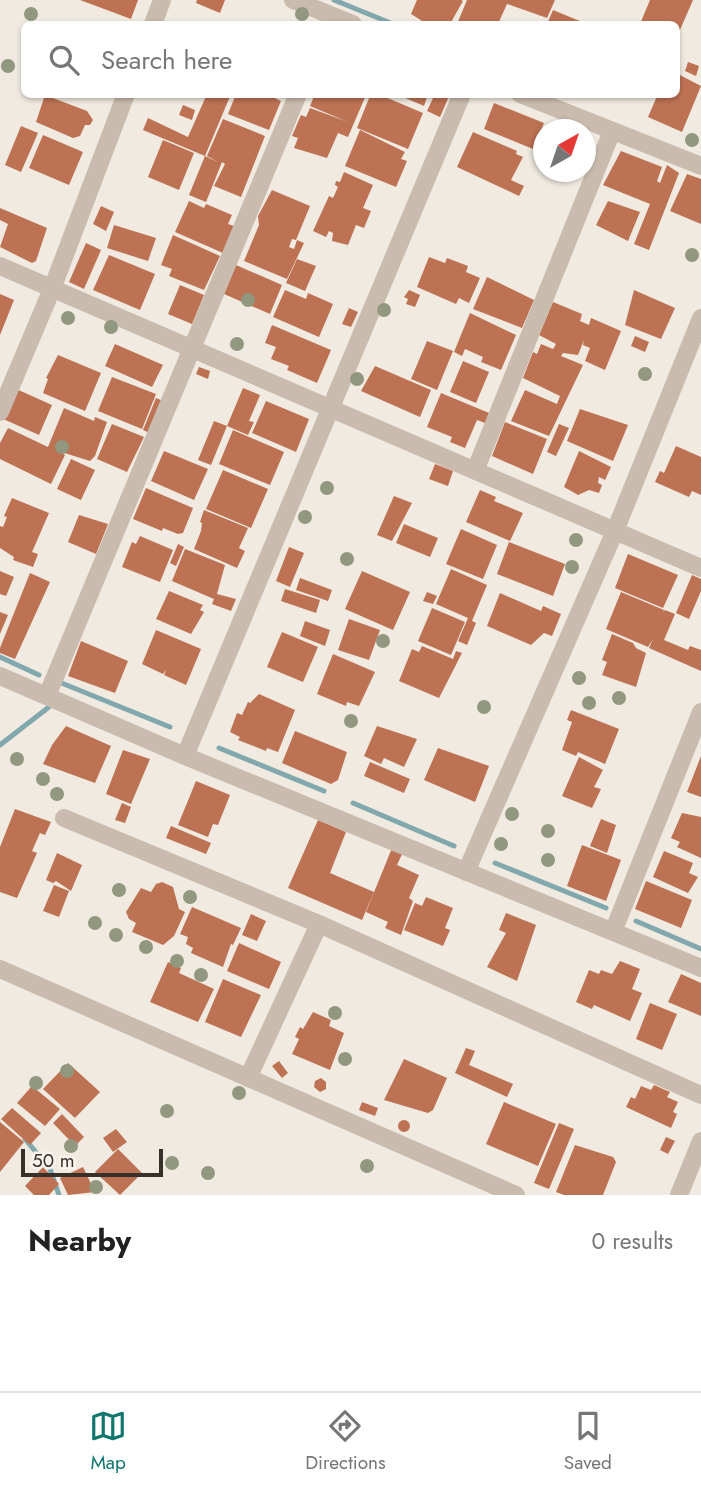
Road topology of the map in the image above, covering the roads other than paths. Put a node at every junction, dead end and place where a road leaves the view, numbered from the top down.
1 (162, 0) edge
2 (293, 0) edge
3 (329, 20) edge
4 (154, 21) edge
5 (124, 98) edge
6 (296, 98) edge
7 (459, 98) edge
8 (530, 98) edge
9 (612, 131) junction
10 (701, 166) edge
11 (0, 266) edge
12 (52, 289) junction
13 (701, 318) edge
14 (191, 349) junction
15 (332, 409) junction
16 (0, 412) edge
17 (475, 471) junction
18 (615, 531) junction
19 (701, 568) edge
20 (0, 676) edge
21 (47, 696) junction
22 (701, 712) edge
23 (185, 756) junction
24 (64, 818) dead end
25 (466, 872) junction
26 (319, 924) junction
27 (613, 932) junction
28 (701, 968) edge
29 (0, 969) edge
30 (248, 1078) junction
31 (701, 1095) edge
32 (701, 1142) edge
33 (516, 1195) edge
34 (679, 1195) edge

1 - 4 street
2 - 3 street
5 - 12 street
6 - 14 street
7 - 15 street
8 - 9 street
9 - 10 street
9 - 17 street
11 - 12 street
12 - 14 street
12 - 16 street
13 - 18 street
14 - 15 street
14 - 21 street
15 - 17 street
15 - 23 street
17 - 18 street
18 - 19 street
18 - 25 street
20 - 21 street
21 - 23 street
22 - 27 street
23 - 25 street
24 - 26 street
25 - 27 street
26 - 30 street
26 - 31 street
27 - 28 street
29 - 30 street
30 - 33 street
32 - 34 street

